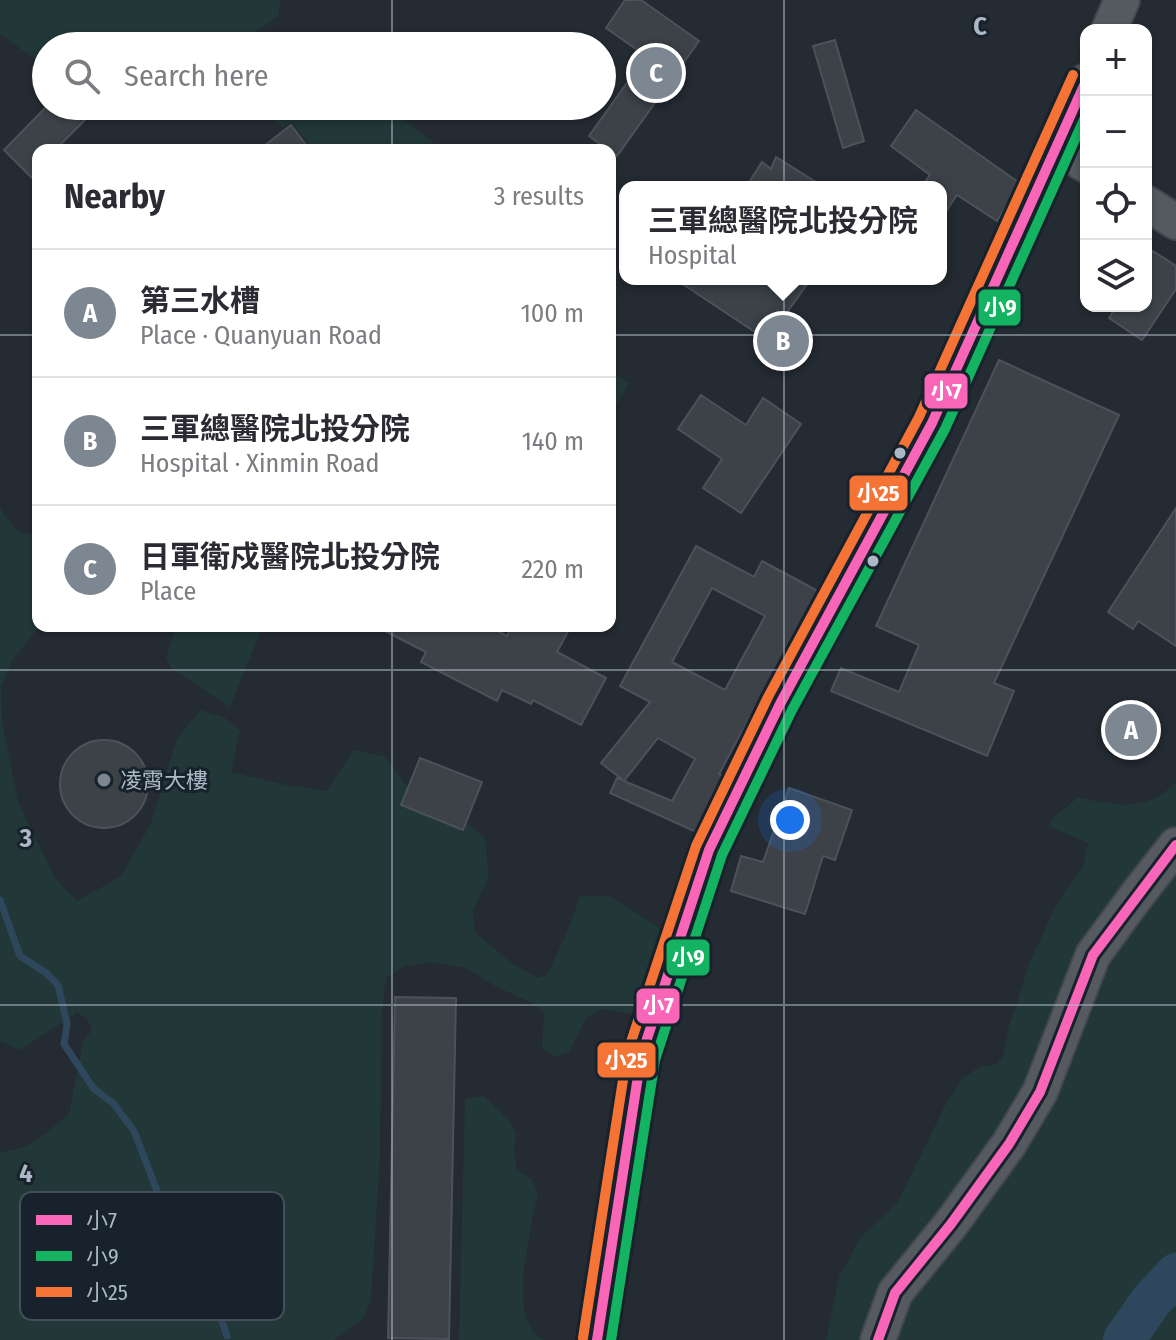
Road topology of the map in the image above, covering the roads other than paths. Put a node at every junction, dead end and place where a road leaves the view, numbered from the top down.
1 (1122, 0) edge
2 (1112, 24) edge
3 (1080, 94) edge
4 (1057, 146) junction
5 (1080, 161) edge
6 (1152, 207) edge
7 (1176, 222) edge
8 (1176, 845) edge
9 (597, 1340) edge
10 (878, 1340) edge

1 - 2 street
3 - 4 street
4 - 5 street
4 - 9 street
6 - 7 street
8 - 10 street

